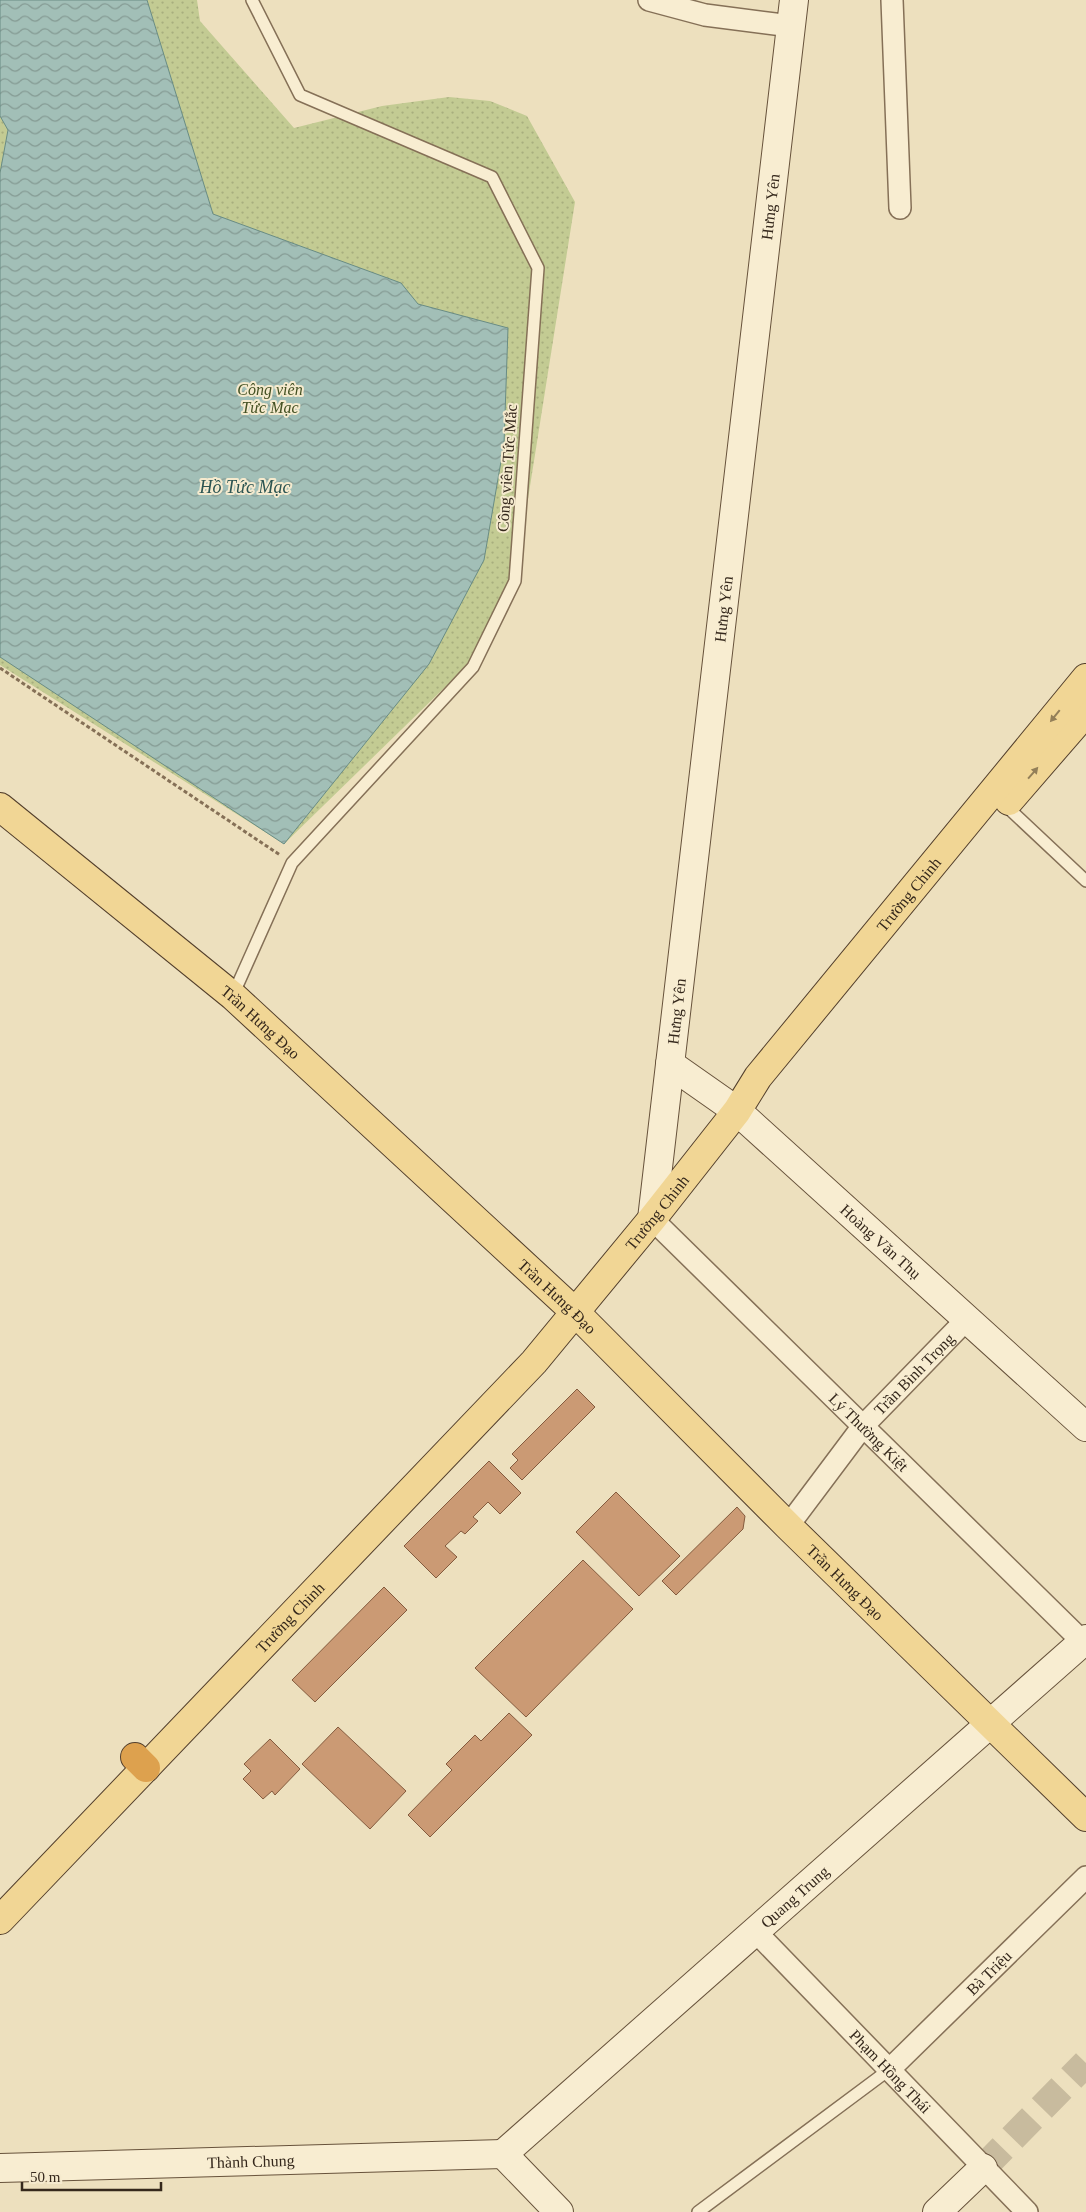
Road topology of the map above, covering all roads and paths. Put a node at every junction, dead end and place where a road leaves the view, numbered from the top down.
1 (252, 0) edge
2 (649, 0) edge
3 (892, 0) edge
4 (792, 13) edge
5 (900, 208) dead end
6 (0, 668) edge
7 (1086, 678) edge
8 (1086, 712) edge
9 (1005, 805) junction
10 (0, 807) edge
11 (292, 863) junction
12 (932, 878) junction
13 (1086, 881) edge
14 (233, 996) junction
15 (670, 1064) junction
16 (737, 1111) junction
17 (652, 1220) junction
18 (574, 1311) junction
19 (967, 1319) junction
20 (863, 1426) junction
21 (1086, 1427) edge
22 (788, 1526) junction
23 (1085, 1642) edge
24 (988, 1724) junction
25 (140, 1762) junction
26 (1086, 1817) edge
27 (1086, 1877) edge
28 (0, 1898) edge
29 (0, 1920) edge
30 (755, 1931) junction
31 (890, 2069) junction
32 (503, 2154) junction
33 (0, 2168) edge
34 (983, 2168) junction
35 (558, 2212) edge
36 (698, 2212) edge
37 (937, 2212) edge
38 (1027, 2212) edge

1 - 11 lane, Công viên Tức Mắc
2 - 4 street
3 - 5 street
4 - 15 street, Hưng Yên
6 - 11 path
7 -> 12 main road, Trường Chinh
9 -> 8 main road, Trường Chinh
9 - 12 main road, Trường Chinh
9 - 13 lane
10 - 14 main road, Trần Hưng Đạo
11 - 14 lane, Công viên Tức Mắc
12 - 16 main road, Trường Chinh
14 - 18 main road, Trần Hưng Đạo
15 - 16 street, Hoàng Văn Thụ
15 - 17 street, Hưng Yên
16 - 17 main road, Trường Chinh
16 - 19 street, Hoàng Văn Thụ
17 - 18 main road, Trường Chinh
17 - 20 street, Lý Thường Kiệt
18 - 22 main road, Trần Hưng Đạo
18 - 25 main road, Trường Chinh
19 - 20 street, Trần Bình Trọng
19 - 21 street, Hoàng Văn Thụ
20 - 22 street, Trần Bình Trọng
20 - 23 street, Lý Thường Kiệt
22 - 24 main road, Trần Hưng Đạo
23 - 24 street, Quang Trung
24 - 26 main road, Trần Hưng Đạo
24 - 30 street, Quang Trung
25 - 28 main road, Trường Chinh
25 - 29 main road, Trường Chinh
27 - 31 street, Bà Triệu
30 - 31 street, Phạm Hồng Thái
30 - 32 street, Quang Trung
31 - 34 street, Phạm Hồng Thái
31 - 36 lane
32 - 33 street, Thành Chung
32 - 35 street
34 - 37 street
34 - 38 street, Phạm Hồng Thái

